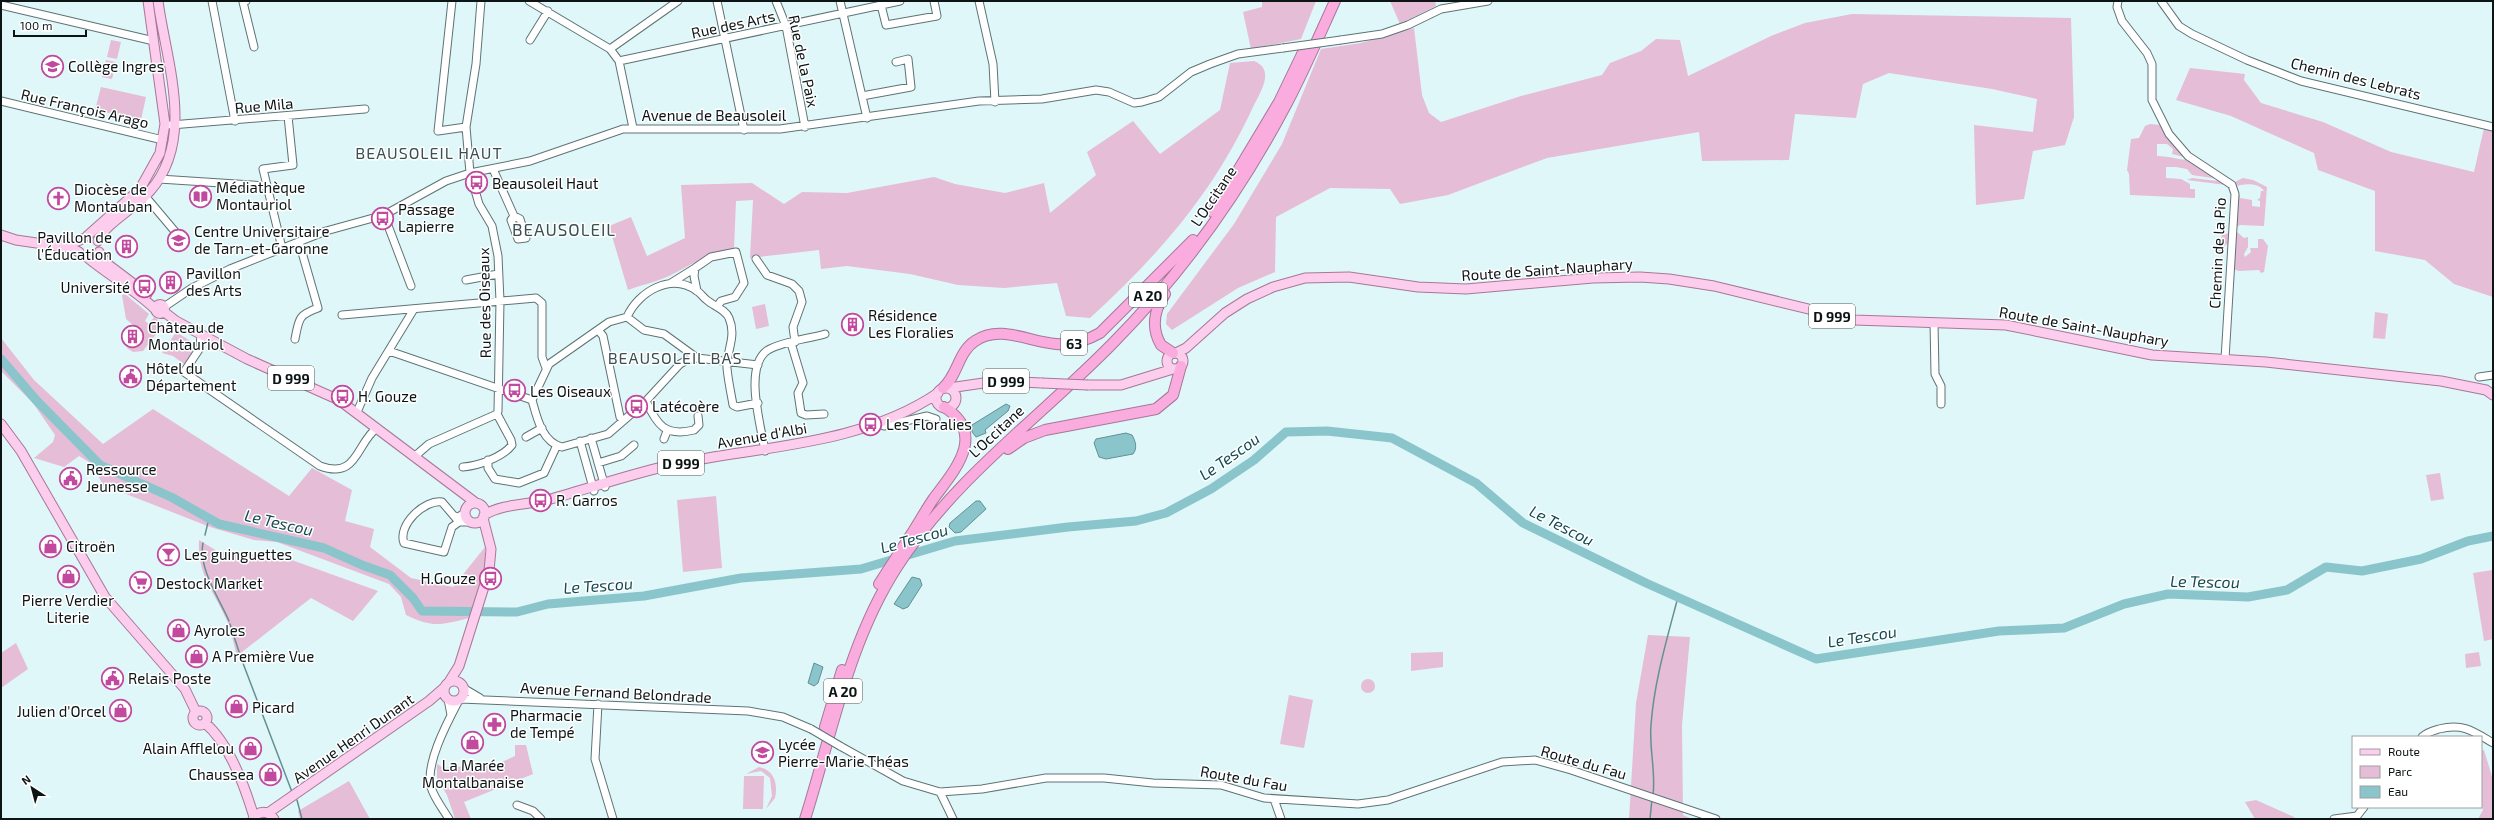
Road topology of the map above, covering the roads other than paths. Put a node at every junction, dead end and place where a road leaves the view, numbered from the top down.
1 (148, 1) edge
2 (158, 1) edge
3 (212, 1) edge
4 (246, 1) edge
5 (452, 1) edge
6 (481, 1) edge
7 (529, 1) edge
8 (678, 1) edge
9 (717, 1) edge
10 (776, 1) edge
11 (840, 1) edge
12 (900, 1) edge
13 (934, 1) edge
14 (978, 1) edge
15 (1327, 1) edge
16 (1335, 1) edge
17 (1488, 1) edge
18 (2118, 1) edge
19 (2161, 1) edge
20 (1, 5) edge
21 (881, 5) junction
22 (548, 11) junction
23 (843, 13) junction
24 (786, 26) junction
25 (724, 39) junction
26 (530, 40) dead end
27 (154, 41) junction
28 (254, 47) dead end
29 (610, 49) junction
30 (619, 61) junction
31 (896, 62) dead end
32 (862, 96) junction
33 (1, 101) edge
34 (995, 102) junction
35 (365, 109) dead end
36 (288, 116) junction
37 (867, 118) junction
38 (235, 121) junction
39 (165, 124) junction
40 (175, 125) junction
41 (466, 127) junction
42 (805, 127) junction
43 (2493, 127) edge
44 (633, 128) junction
45 (744, 130) junction
46 (164, 140) junction
47 (493, 169) junction
48 (470, 173) junction
49 (159, 179) junction
50 (266, 186) junction
51 (145, 196) junction
52 (384, 215) junction
53 (514, 216) dead end
54 (1, 235) edge
55 (85, 237) junction
56 (98, 241) junction
57 (183, 241) dead end
58 (299, 242) junction
59 (1195, 243) junction
60 (43, 244) junction
61 (282, 248) junction
62 (79, 252) junction
63 (99, 252) junction
64 (88, 258) junction
65 (756, 259) dead end
66 (695, 268) junction
67 (498, 274) junction
68 (466, 280) dead end
69 (671, 283) junction
70 (410, 286) dead end
71 (697, 291) junction
72 (500, 301) junction
73 (717, 307) junction
74 (160, 308) junction
75 (414, 309) junction
76 (342, 315) dead end
77 (627, 317) junction
78 (1934, 323) junction
79 (598, 330) junction
80 (201, 334) junction
81 (825, 334) dead end
82 (295, 339) dead end
83 (1196, 340) junction
84 (793, 343) junction
85 (688, 350) junction
86 (389, 351) junction
87 (1172, 355) junction
88 (697, 358) junction
89 (2225, 359) junction
90 (684, 361) junction
91 (728, 362) junction
92 (758, 365) junction
93 (1179, 365) junction
94 (546, 368) junction
95 (2493, 375) edge
96 (1147, 377) junction
97 (2478, 377) dead end
98 (970, 385) junction
99 (499, 387) junction
100 (943, 390) junction
101 (2491, 392) edge
102 (532, 400) junction
103 (956, 400) junction
104 (646, 401) junction
105 (758, 403) junction
106 (921, 403) junction
107 (1941, 404) dead end
108 (942, 406) junction
109 (357, 412) junction
110 (497, 414) junction
111 (824, 414) dead end
112 (698, 416) dead end
113 (936, 419) dead end
114 (623, 420) junction
115 (878, 422) junction
116 (1, 424) edge
117 (377, 428) junction
118 (542, 428) junction
119 (667, 431) junction
120 (526, 437) dead end
121 (591, 438) junction
122 (664, 439) dead end
123 (580, 441) junction
124 (557, 445) junction
125 (634, 445) dead end
126 (765, 450) junction
127 (414, 457) junction
128 (488, 460) junction
129 (598, 463) junction
130 (463, 467) dead end
131 (604, 486) junction
132 (455, 489) junction
133 (593, 489) junction
134 (958, 489) junction
135 (478, 504) junction
136 (512, 506) junction
137 (465, 512) junction
138 (454, 516) junction
139 (484, 516) junction
140 (459, 522) junction
141 (473, 522) junction
142 (911, 537) junction
143 (491, 548) junction
144 (891, 570) junction
145 (459, 666) junction
146 (447, 685) junction
147 (462, 686) junction
148 (448, 699) junction
149 (459, 699) junction
150 (482, 699) junction
151 (429, 701) junction
152 (598, 704) junction
153 (748, 711) joint
154 (451, 716) junction
155 (2423, 736) edge
156 (2479, 736) edge
157 (2482, 738) edge
158 (2493, 743) edge
159 (940, 792) junction
160 (292, 799) junction
161 (1274, 799) junction
162 (250, 802) junction
163 (517, 805) dead end
164 (2363, 808) edge
165 (268, 815) edge
166 (252, 818) edge
167 (277, 819) edge
168 (449, 819) edge
169 (541, 819) edge
170 (613, 819) edge
171 (798, 819) edge
172 (805, 819) edge
173 (953, 819) edge
174 (1281, 819) edge
175 (1716, 819) edge
176 (2334, 819) edge

1 - 27 main road
2 - 40 main road
3 - 38 street
4 - 28 street
5 - 41 street
6 - 41 street, Rue des Oiseaux
7 - 22 street
8 - 29 street
9 - 25 street
10 - 24 street, Rue de la Paix
11 - 23 street
12 - 21 street, Rue des Arts
13 - 21 street
14 - 34 street
15 - 59 highway, L'Occitane / A 20
16 - 59 highway, L'Occitane / A 20
17 - 34 street, Avenue de Beausoleil, bridge
18 - 89 street, Chemin de la Pio
19 - 43 street, Chemin des Lebrats
20 - 27 street
21 - 23 street, Rue des Arts
22 - 26 street
22 - 29 street
23 - 24 street, Rue des Arts
23 - 32 street
24 - 25 street, Rue des Arts
24 - 42 street, Rue de la Paix
25 - 30 street, Rue des Arts
25 - 45 street
27 - 39 main road
29 - 30 street
30 - 44 street
31 - 32 street
32 - 37 street
33 - 46 street, Rue François Arago
34 - 37 street, Avenue de Beausoleil
35 - 36 street, Rue Mila
36 - 38 street, Rue Mila
36 - 50 street
37 - 42 street, Avenue de Beausoleil
38 - 40 street, Rue Mila
39 - 40 street, Rue Mila
39 - 46 main road
40 - 49 main road
41 - 48 street, Rue des Oiseaux
42 - 45 street, Avenue de Beausoleil
44 - 45 street, Avenue de Beausoleil
44 - 47 street, Avenue de Beausoleil
46 - 55 main road
47 - 48 street, Avenue de Beausoleil
47 - 53 street
48 - 52 street, Avenue de Beausoleil
48 - 67 street, Rue des Oiseaux
49 - 50 street
49 - 51 main road
50 - 61 street
51 - 56 main road
51 - 57 street
52 - 58 street, Avenue de Beausoleil
52 - 70 street
54 - 60 main road
55 - 56 main road
55 - 60 main road
55 - 62 main road
56 - 63 main road
58 - 61 street, Avenue de Beausoleil
58 - 82 street
59 - 87 highway
59 - 100 highway, 63
59 - 134 highway, L'Occitane / A 20
59 - 142 highway, L'Occitane / A 20
60 - 62 main road
61 - 74 street, Avenue de Beausoleil
62 - 64 main road
63 - 64 main road
63 - 74 main road, D 999
64 - 74 main road, D 999
65 - 84 street
66 - 69 street
66 - 71 street
66 - 73 street
67 - 68 street
67 - 72 street, Rue des Oiseaux
69 - 71 street
69 - 77 street
71 - 73 street
72 - 75 street
72 - 94 street
72 - 99 street, Rue des Oiseaux
73 - 91 street
74 - 80 main road, D 999
75 - 76 street
75 - 86 street
77 - 79 street
77 - 85 street
78 - 83 main road, Route de Saint-Nauphary / D 999
78 - 89 main road, Route de Saint-Nauphary / D 999
78 - 107 street
79 - 94 street
79 - 114 street
80 - 109 main road, D 999
80 - 117 street
81 - 84 street
83 - 87 main road, Route de Saint-Nauphary / D 999
83 - 93 main road, Route de Saint-Nauphary / D 999
84 - 92 street
84 - 111 street
85 - 88 street
85 - 90 street
86 - 99 street
86 - 109 street
87 - 93 main road
87 - 93 main road
87 - 96 main road, Route de Saint-Nauphary / D 999
88 - 90 street
88 - 91 street
89 - 101 main road, Route de Saint-Nauphary / D 999
90 - 104 street
91 - 92 street
91 - 105 street
92 - 105 street
93 - 96 main road, Route de Saint-Nauphary / D 999
93 - 134 highway
94 - 102 street
95 - 97 street
96 - 98 main road, Route de Saint-Nauphary / D 999, bridge
98 - 100 main road, Route de Saint-Nauphary / D 999
98 - 103 main road, D 999
99 - 102 street
99 - 110 street, Rue des Oiseaux
100 - 103 main road
100 - 106 main road, Avenue d'Albi / D 999
100 - 108 main road
102 - 118 street
103 - 108 main road
104 - 114 street
104 - 119 street
105 - 126 street
106 - 108 main road
106 - 115 main road, Avenue d'Albi / D 999
108 - 142 highway
109 - 117 main road, D 999
110 - 127 street
110 - 128 street
112 - 119 street
113 - 115 street
114 - 121 street
115 - 126 main road, Avenue d'Albi / D 999
116 - 162 main road
117 - 127 main road, D 999
118 - 120 street
118 - 124 street
119 - 122 street
121 - 123 street
121 - 129 street
123 - 124 street
123 - 133 street
124 - 128 street
125 - 129 street
126 - 131 main road, Avenue d'Albi / D 999
127 - 132 main road, D 999
128 - 130 street
129 - 131 street
131 - 133 main road, Avenue d'Albi / D 999
132 - 135 main road, D 999
132 - 137 main road, D 999
133 - 136 main road, Avenue d'Albi / D 999
134 - 142 highway, L'Occitane / A 20
135 - 136 main road, Avenue d'Albi / D 999
135 - 137 main road
135 - 139 main road
136 - 139 main road, Avenue d'Albi / D 999
137 - 138 street
137 - 141 main road
138 - 140 street
138 - 140 street
139 - 141 main road
139 - 143 main road, Avenue Henri Dunant
140 - 141 street
141 - 143 main road
142 - 144 highway, L'Occitane / A 20
143 - 145 main road, Avenue Henri Dunant
144 - 171 highway, L'Occitane / A 20
144 - 172 highway, L'Occitane / A 20
145 - 146 main road, Avenue Henri Dunant
145 - 147 main road, Avenue Henri Dunant
146 - 147 main road
146 - 148 main road
146 - 151 main road, Avenue Henri Dunant
147 - 149 main road
147 - 150 street, Avenue Fernand Belondrade
148 - 149 main road, Avenue Henri Dunant
148 - 151 main road, Avenue Henri Dunant
148 - 154 street
149 - 150 street, Avenue Fernand Belondrade
149 - 154 street
150 - 152 street, Avenue Fernand Belondrade
151 - 160 main road, Avenue Henri Dunant
152 - 153 street, Avenue Fernand Belondrade
152 - 170 street
153 - 159 street, Route du Fau, bridge
154 - 168 street
155 - 156 street
157 - 158 street
159 - 161 street, Route du Fau
159 - 173 street
160 - 165 main road, Avenue Henri Dunant
160 - 167 main road, Avenue Henri Dunant
161 - 174 street
161 - 175 street, Route du Fau
162 - 165 main road
162 - 166 main road
163 - 169 street
164 - 176 street
165 - 166 main road, Avenue Henri Dunant

